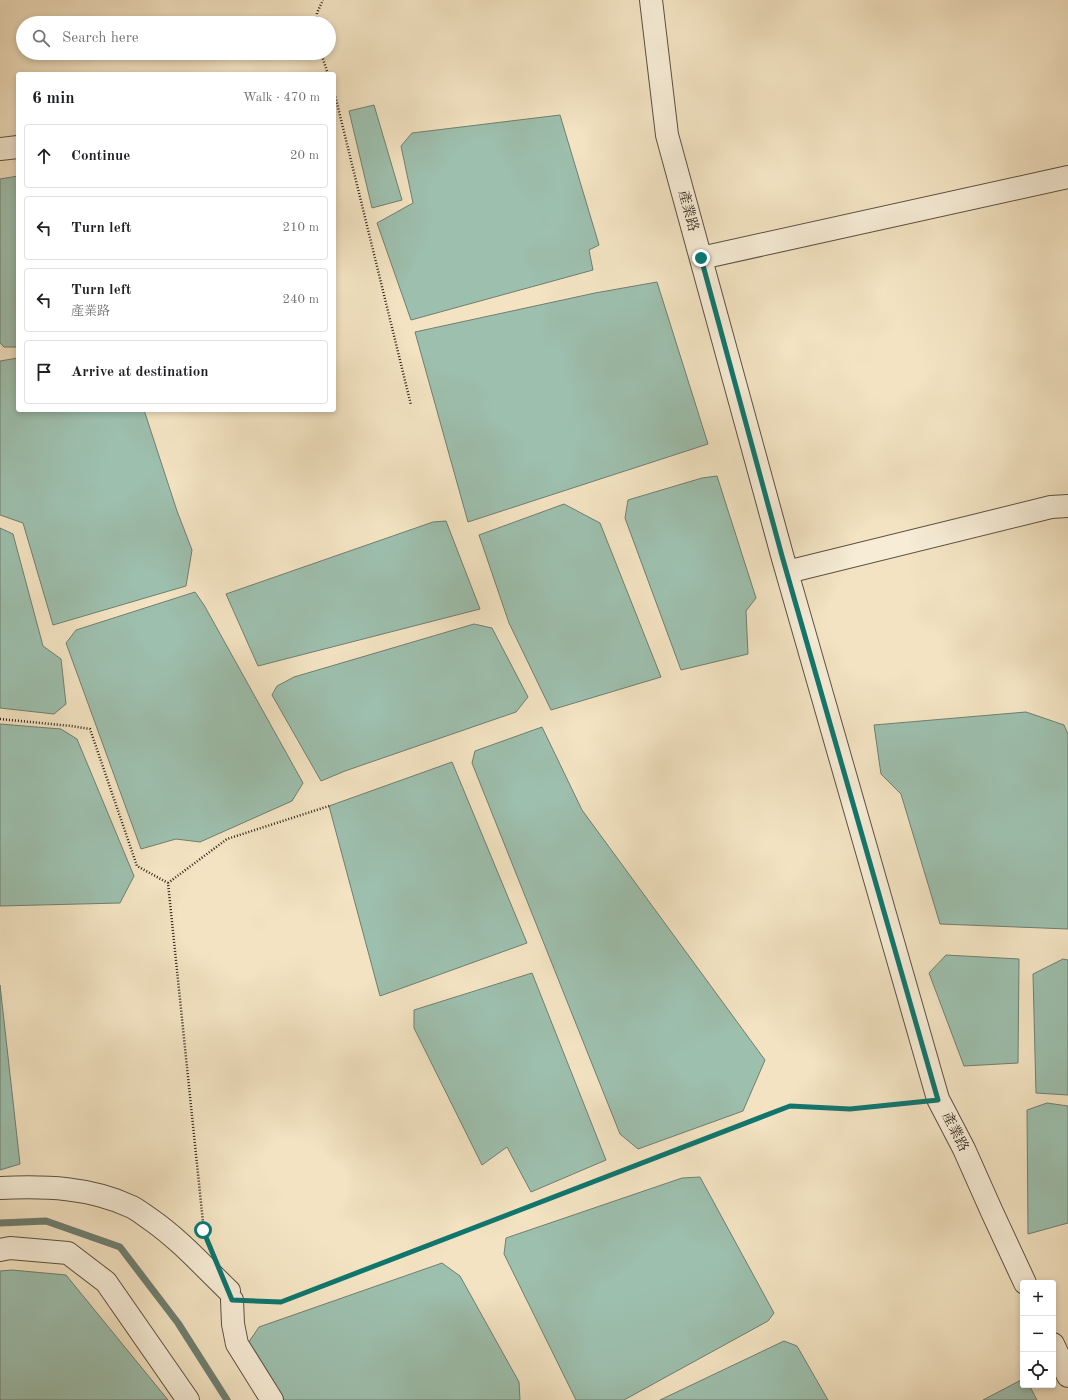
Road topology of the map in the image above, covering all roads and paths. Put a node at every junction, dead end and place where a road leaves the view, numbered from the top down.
1 (323, 0) edge
2 (651, 0) edge
3 (317, 16) edge
4 (323, 60) edge
5 (327, 72) edge
6 (336, 99) edge
7 (16, 147) edge
8 (0, 149) edge
9 (1068, 177) edge
10 (701, 258) junction
11 (411, 405) dead end
12 (1068, 506) edge
13 (786, 572) junction
14 (0, 719) edge
15 (329, 806) dead end
16 (168, 882) junction
17 (938, 1100) junction
18 (0, 1188) edge
19 (206, 1236) dead end
20 (0, 1250) edge
21 (1024, 1280) edge
22 (230, 1295) junction
23 (1056, 1350) edge
24 (1068, 1376) edge
25 (188, 1400) edge
26 (272, 1400) edge

1 - 3 path
2 - 10 street, 產業路
4 - 5 path
6 - 11 path
7 - 8 street
9 - 10 street
10 - 13 street, 產業路
12 - 13 street
13 - 17 street, 產業路
14 - 16 path
15 - 16 path
16 - 19 path
17 - 21 street, 產業路
17 - 22 path
18 - 22 street
20 - 25 street
22 - 26 street
23 - 24 street

